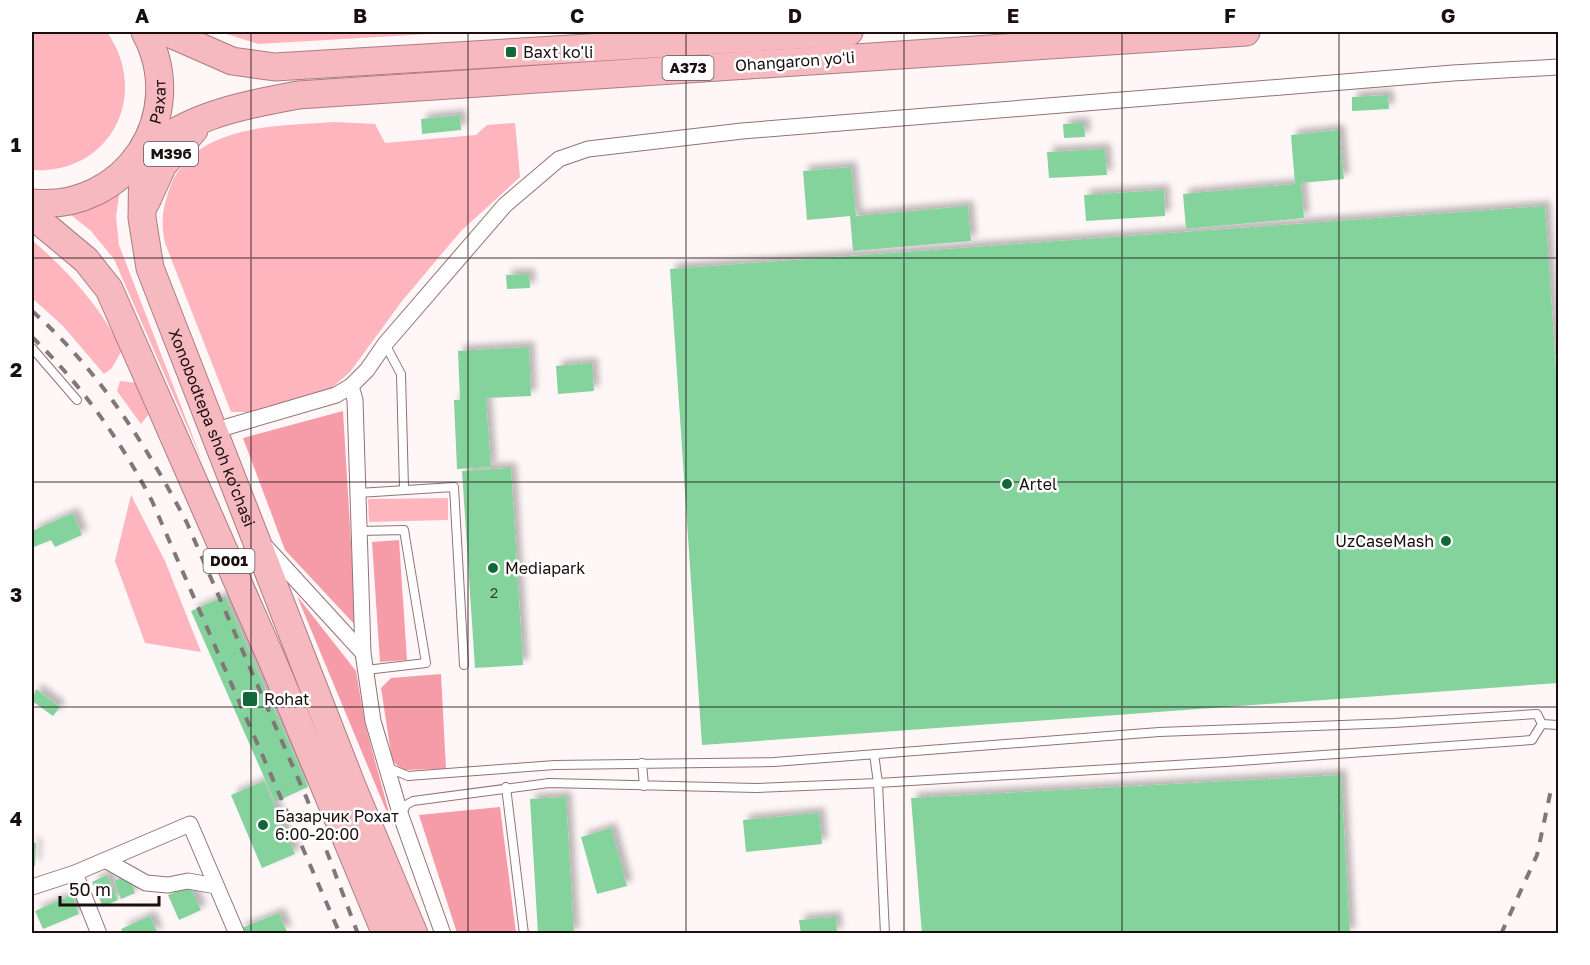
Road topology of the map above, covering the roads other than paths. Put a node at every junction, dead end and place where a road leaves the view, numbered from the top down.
1 (145, 32) edge
2 (166, 32) edge
3 (849, 32) edge
4 (1246, 32) edge
5 (1558, 67) edge
6 (225, 111) junction
7 (140, 155) junction
8 (32, 203) edge
9 (32, 215) edge
10 (142, 218) junction
11 (385, 344) junction
12 (32, 348) edge
13 (351, 386) junction
14 (77, 400) dead end
15 (213, 432) junction
16 (404, 488) junction
17 (358, 493) junction
18 (360, 531) junction
19 (253, 533) junction
20 (363, 653) junction
21 (464, 665) dead end
22 (366, 670) junction
23 (1542, 724) junction
24 (1558, 725) edge
25 (874, 753) junction
26 (642, 763) junction
27 (385, 766) junction
28 (878, 783) junction
29 (644, 786) junction
30 (506, 787) junction
31 (401, 816) junction
32 (105, 860) junction
33 (75, 873) junction
34 (216, 886) junction
35 (32, 887) edge
36 (99, 933) edge
37 (237, 933) edge
38 (386, 933) edge
39 (414, 933) edge
40 (443, 933) edge
41 (524, 933) edge
42 (885, 933) edge

1 - 7 highway, Рахат / D001
2 - 3 highway, Ohangaron yoʻli / A373
4 - 6 highway, Ohangaron yoʻli / A373
5 - 11 street
6 - 7 highway, Ohangaron yoʻli / A373
6 - 10 highway, M39б
7 - 8 highway, Рахат / D001
7 - 10 highway, Xonobodtepa shoh ko'chasi / D001
9 - 38 highway, Xonobodtepa shoh ko'chasi / D001
10 - 15 highway, Xonobodtepa shoh ko'chasi / D001
11 - 13 street
11 - 16 lane
12 - 14 lane
13 - 15 street
13 - 17 street
15 - 19 highway, Xonobodtepa shoh ko'chasi / D001
16 - 17 lane
16 - 21 lane
17 - 18 street
18 - 20 street
18 - 22 lane
19 - 20 street
19 - 39 highway, Xonobodtepa shoh ko'chasi / D001
20 - 22 street
22 - 27 street
23 - 24 lane
23 - 25 lane
23 - 28 lane
25 - 26 lane
25 - 28 lane
26 - 27 lane
26 - 29 lane
27 - 31 street
28 - 29 lane
28 - 42 lane
29 - 30 lane
30 - 31 lane
30 - 41 lane
31 - 40 street
32 - 33 street
32 - 34 street
32 - 34 street
33 - 35 street
33 - 36 street
34 - 37 street

